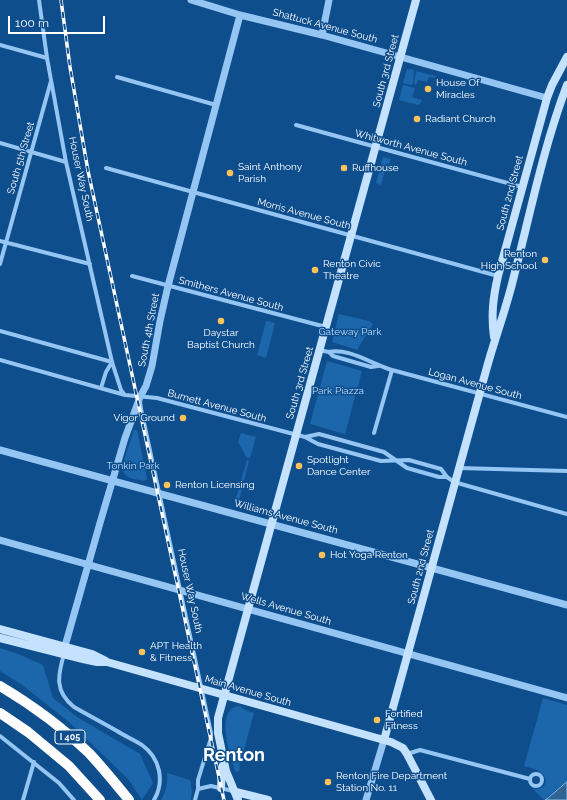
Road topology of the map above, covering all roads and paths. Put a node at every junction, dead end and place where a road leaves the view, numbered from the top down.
1 (39, 0) edge
2 (191, 0) edge
3 (329, 0) edge
4 (416, 0) edge
5 (240, 15) junction
6 (256, 18) junction
7 (238, 24) junction
8 (322, 35) junction
9 (0, 45) edge
10 (400, 57) junction
11 (567, 57) edge
12 (47, 58) junction
13 (117, 77) dead end
14 (51, 79) junction
15 (567, 85) edge
16 (547, 98) junction
17 (216, 105) junction
18 (296, 125) dead end
19 (0, 143) edge
20 (375, 147) junction
21 (31, 151) junction
22 (66, 162) junction
23 (106, 168) dead end
24 (522, 187) junction
25 (194, 192) junction
26 (351, 235) junction
27 (0, 241) edge
28 (6, 242) junction
29 (0, 264) edge
30 (90, 264) junction
31 (132, 276) dead end
32 (498, 276) junction
33 (168, 286) junction
34 (326, 328) junction
35 (0, 331) edge
36 (494, 340) junction
37 (320, 350) junction
38 (0, 360) edge
39 (112, 362) junction
40 (392, 370) junction
41 (101, 388) junction
42 (479, 393) junction
43 (125, 394) junction
44 (140, 397) junction
45 (567, 417) edge
46 (374, 433) dead end
47 (296, 435) junction
48 (305, 437) junction
49 (0, 450) edge
50 (395, 460) junction
51 (458, 468) junction
52 (567, 471) edge
53 (447, 477) junction
54 (113, 481) junction
55 (454, 482) junction
56 (158, 492) junction
57 (567, 514) edge
58 (271, 524) junction
59 (0, 540) edge
60 (88, 565) junction
61 (431, 568) junction
62 (180, 590) junction
63 (567, 605) edge
64 (248, 609) junction
65 (0, 629) edge
66 (0, 638) edge
67 (64, 650) junction
68 (407, 653) junction
69 (0, 686) edge
70 (201, 688) junction
71 (224, 695) junction
72 (567, 698) edge
73 (0, 713) edge
74 (0, 736) edge
75 (384, 740) junction
76 (407, 754) junction
77 (34, 762) junction
78 (224, 762) junction
79 (530, 778) dead end
80 (222, 788) junction
81 (198, 789) junction
82 (236, 792) junction
83 (23, 800) edge
84 (74, 800) edge
85 (100, 800) edge
86 (129, 800) edge
87 (154, 800) edge
88 (194, 800) edge
89 (238, 800) edge
90 (268, 800) edge
91 (366, 800) edge
92 (431, 800) edge

1 - 12 street, Houser Way South
2 - 5 street, Shattuck Avenue South
3 - 8 street
4 - 10 main road, South 3rd Street
5 - 6 street, Shattuck Avenue South
5 - 7 street, South 4th Street
6 - 7 street
6 - 8 street, Shattuck Avenue South
7 - 17 street, South 4th Street
8 - 10 street, Shattuck Avenue South
9 - 12 street
10 - 16 street, Shattuck Avenue South
10 - 20 main road, South 3rd Street
11 - 16 main road, South 2nd Street
12 - 14 street, Houser Way South
13 - 17 street
14 - 21 street, South 5th Street
14 - 22 street, Houser Way South
15 - 36 main road, South 2nd Street
16 - 24 main road, South 2nd Street
17 - 25 street, South 4th Street
18 - 20 street, Whitworth Avenue South
19 - 21 street
20 - 24 street, Whitworth Avenue South
20 - 26 main road, South 3rd Street
21 - 22 street
21 - 28 street, South 5th Street
22 - 30 street, Houser Way South
23 - 25 street, Morris Avenue South
24 - 32 main road, South 2nd Street
25 - 26 street, Morris Avenue South
25 - 33 street, South 4th Street
26 - 32 street, Morris Avenue South
26 - 34 main road, South 3rd Street
27 - 28 street
28 - 29 street, South 5th Street
28 - 30 street
30 - 39 street, Houser Way South
31 - 33 street, Smithers Avenue South
32 - 36 main road, South 2nd Street
33 - 34 street, Smithers Avenue South
33 - 44 street, South 4th Street
34 - 37 main road, South 3rd Street
35 - 39 street
36 - 42 main road, South 2nd Street
37 - 40 street, Logan Avenue South
37 - 47 main road, South 3rd Street
38 - 41 street, Burnett Avenue South
39 - 41 street
39 - 43 street
40 - 42 street, Logan Avenue South
40 - 46 street
41 - 43 street, Burnett Avenue South
42 - 45 street, Logan Avenue South
42 - 51 main road, South 2nd Street
43 - 44 street, Burnett Avenue South
44 - 47 street, Burnett Avenue South
44 - 54 street, South 4th Street
44 - 56 street, Houser Way South
47 - 48 street, Burnett Avenue South
47 - 58 main road, South 3rd Street
48 - 50 street, Burnett Avenue South
48 - 50 street, Burnett Avenue South
49 - 54 street, Williams Avenue South
50 - 53 street, Burnett Avenue South
50 - 53 street, Burnett Avenue South
51 - 52 street
51 - 55 main road, South 2nd Street
53 - 55 street, Burnett Avenue South
54 - 56 street, Williams Avenue South
54 - 60 street, South 4th Street
55 - 57 street, Burnett Avenue South
55 - 61 main road, South 2nd Street
56 - 58 street, Williams Avenue South
56 - 62 street, Houser Way South
58 - 61 street, Williams Avenue South
58 - 64 main road, South 3rd Street
59 - 60 street, Wells Avenue South
60 - 62 street, Wells Avenue South
60 - 67 street, South 4th Street
61 - 63 street, Williams Avenue South
61 - 68 main road, South 2nd Street
62 - 64 street, Wells Avenue South
62 - 70 street, Houser Way South
64 - 68 street, Wells Avenue South
64 - 71 main road, South 3rd Street
65 - 67 main road, Main Avenue South
66 - 67 main road, Main Avenue South
67 - 70 main road, Main Avenue South
67 - 87 street
68 - 72 street, Wells Avenue South
68 - 75 main road, South 2nd Street
69 - 86 highway, I 405
70 - 71 main road, Main Avenue South
70 - 81 street, Houser Way South
71 - 75 main road, Main Avenue South
71 - 78 main road, South 3rd Street
73 - 85 highway, I 405
74 - 77 street
75 - 76 main road, Main Avenue South
75 - 91 street, South 2nd Street
76 - 79 street
76 - 92 main road
77 - 83 street
77 - 84 street
78 - 80 main road
78 - 82 main road
80 - 81 street
80 - 82 street
81 - 88 street
82 - 89 main road
82 - 90 main road

